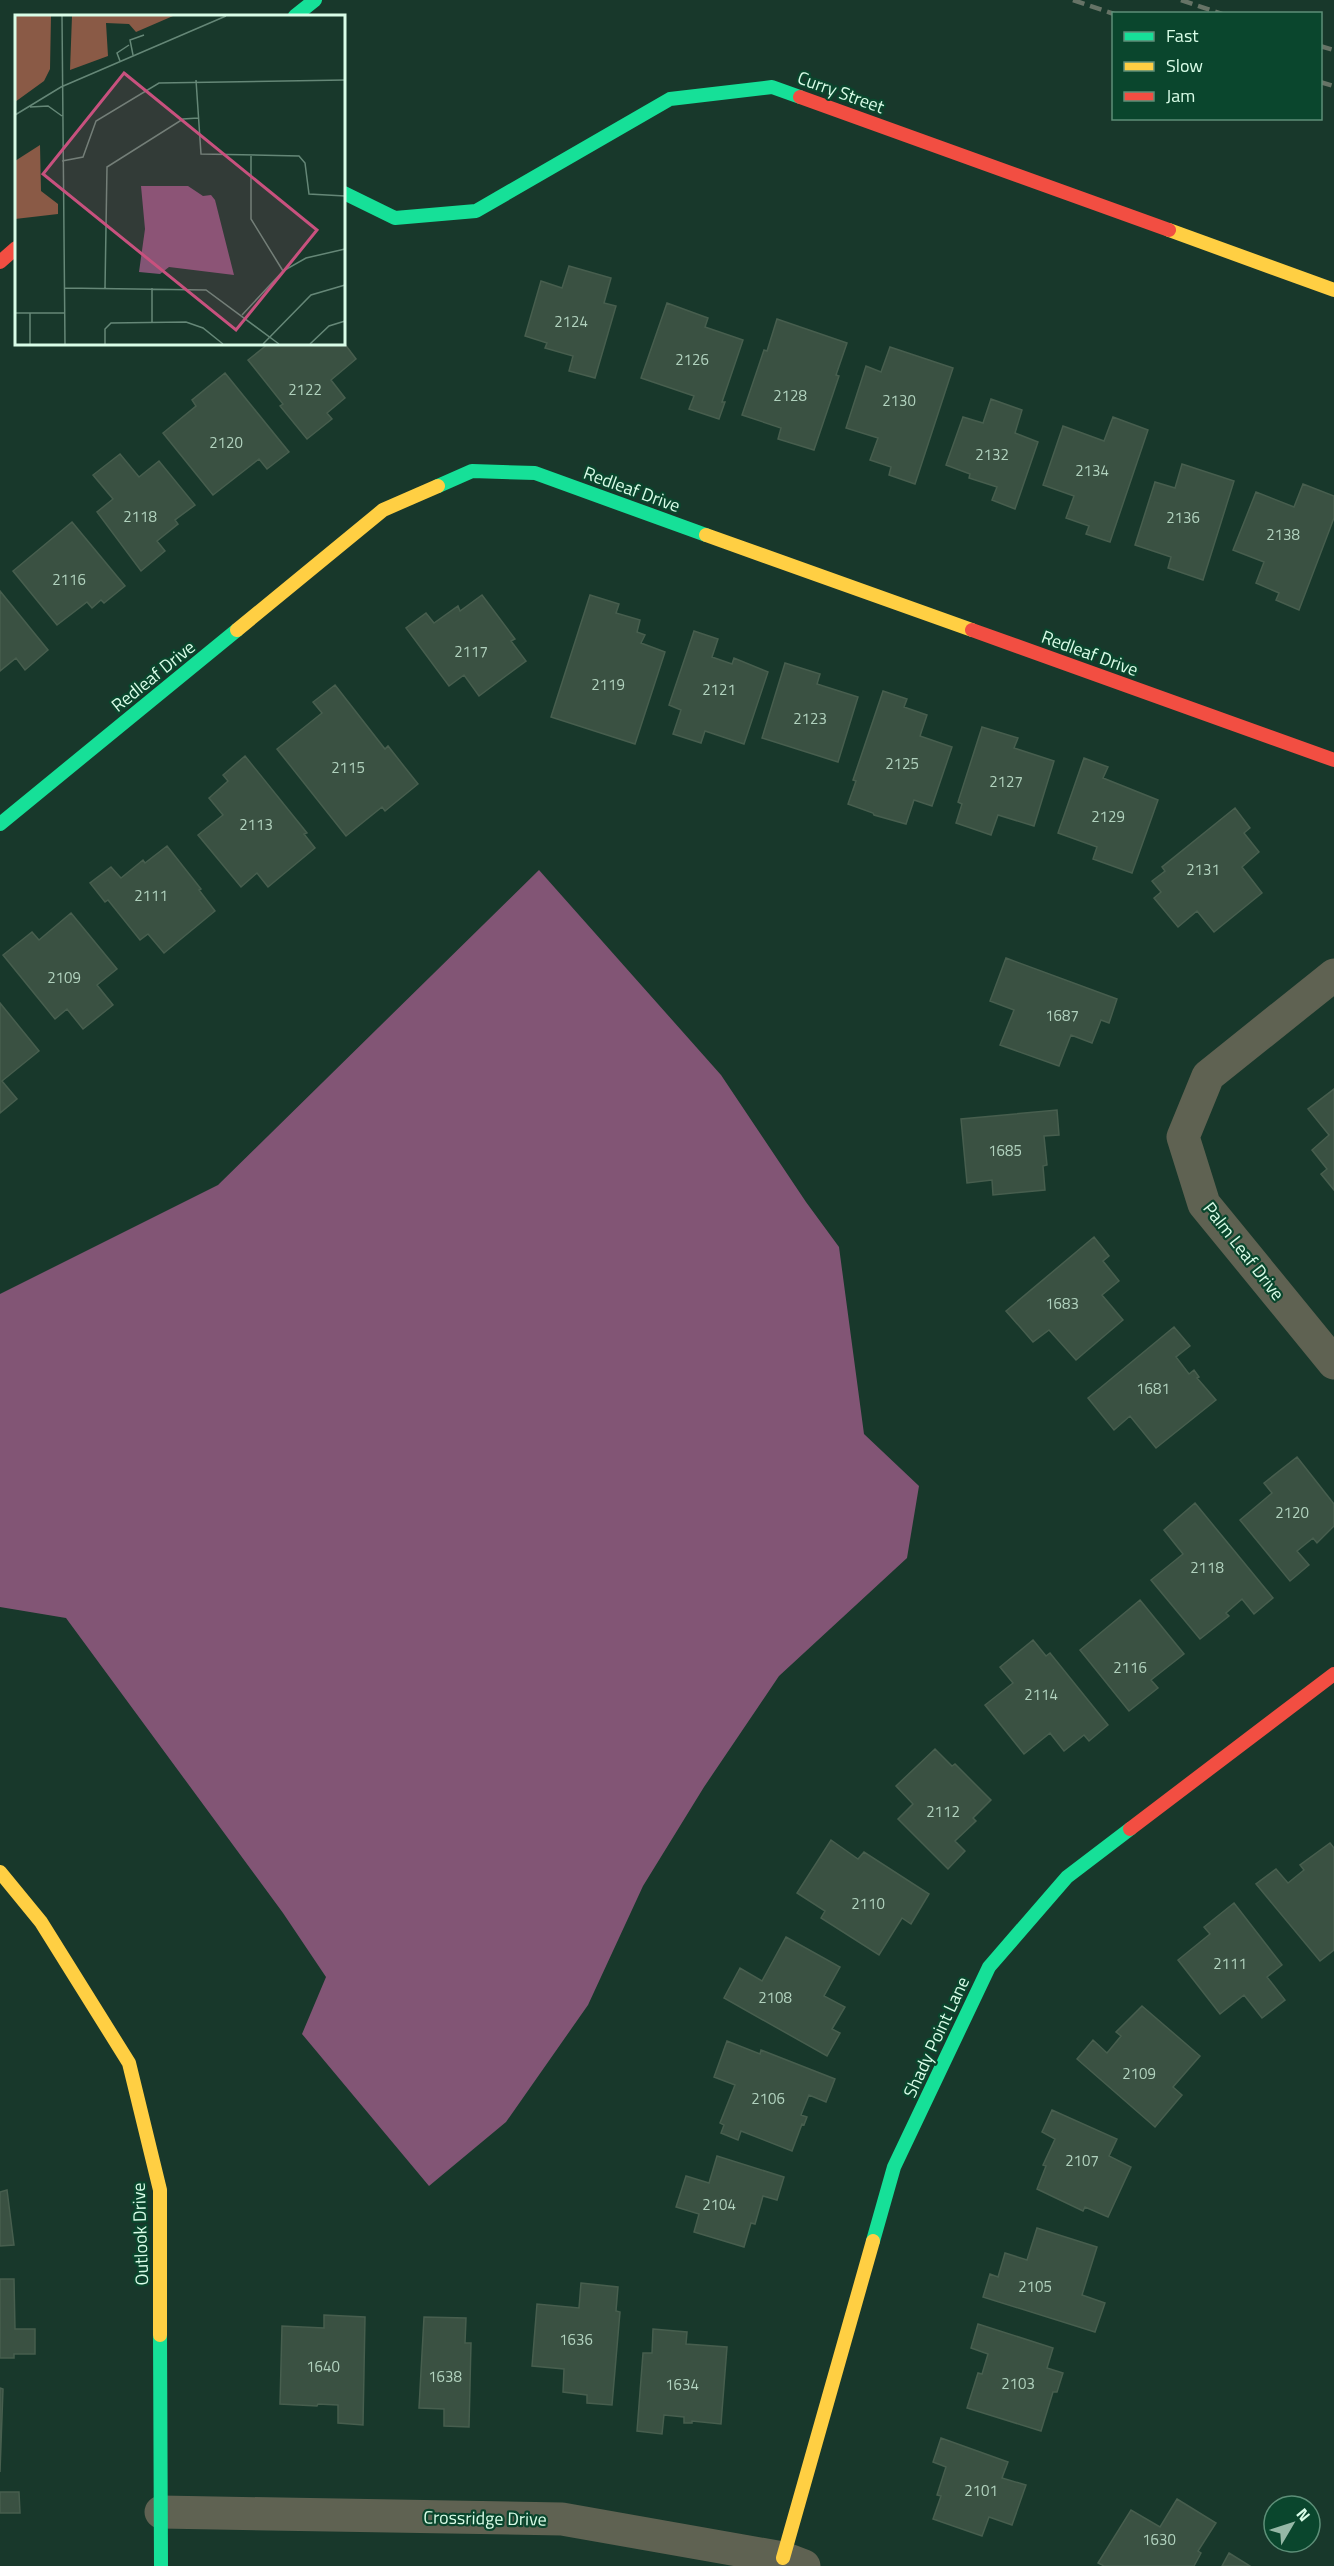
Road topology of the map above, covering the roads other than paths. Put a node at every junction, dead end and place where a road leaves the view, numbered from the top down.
1 (315, 0) edge
2 (296, 15) edge
3 (345, 193) edge
4 (15, 249) edge
5 (0, 262) edge
6 (1334, 290) edge
7 (1334, 760) edge
8 (0, 824) edge
9 (1334, 975) edge
10 (1334, 1363) edge
11 (1334, 1674) edge
12 (0, 1872) edge
13 (161, 2512) junction
14 (793, 2562) edge
15 (161, 2566) edge

1 - 2 street
3 - 6 street, Curry Street
4 - 5 street
7 - 8 street, Redleaf Drive
9 - 10 street, Palm Leaf Drive
11 - 14 street, Shady Point Lane
12 - 13 street, Outlook Drive
13 - 14 street, Crossridge Drive
13 - 15 street, Outlook Drive

